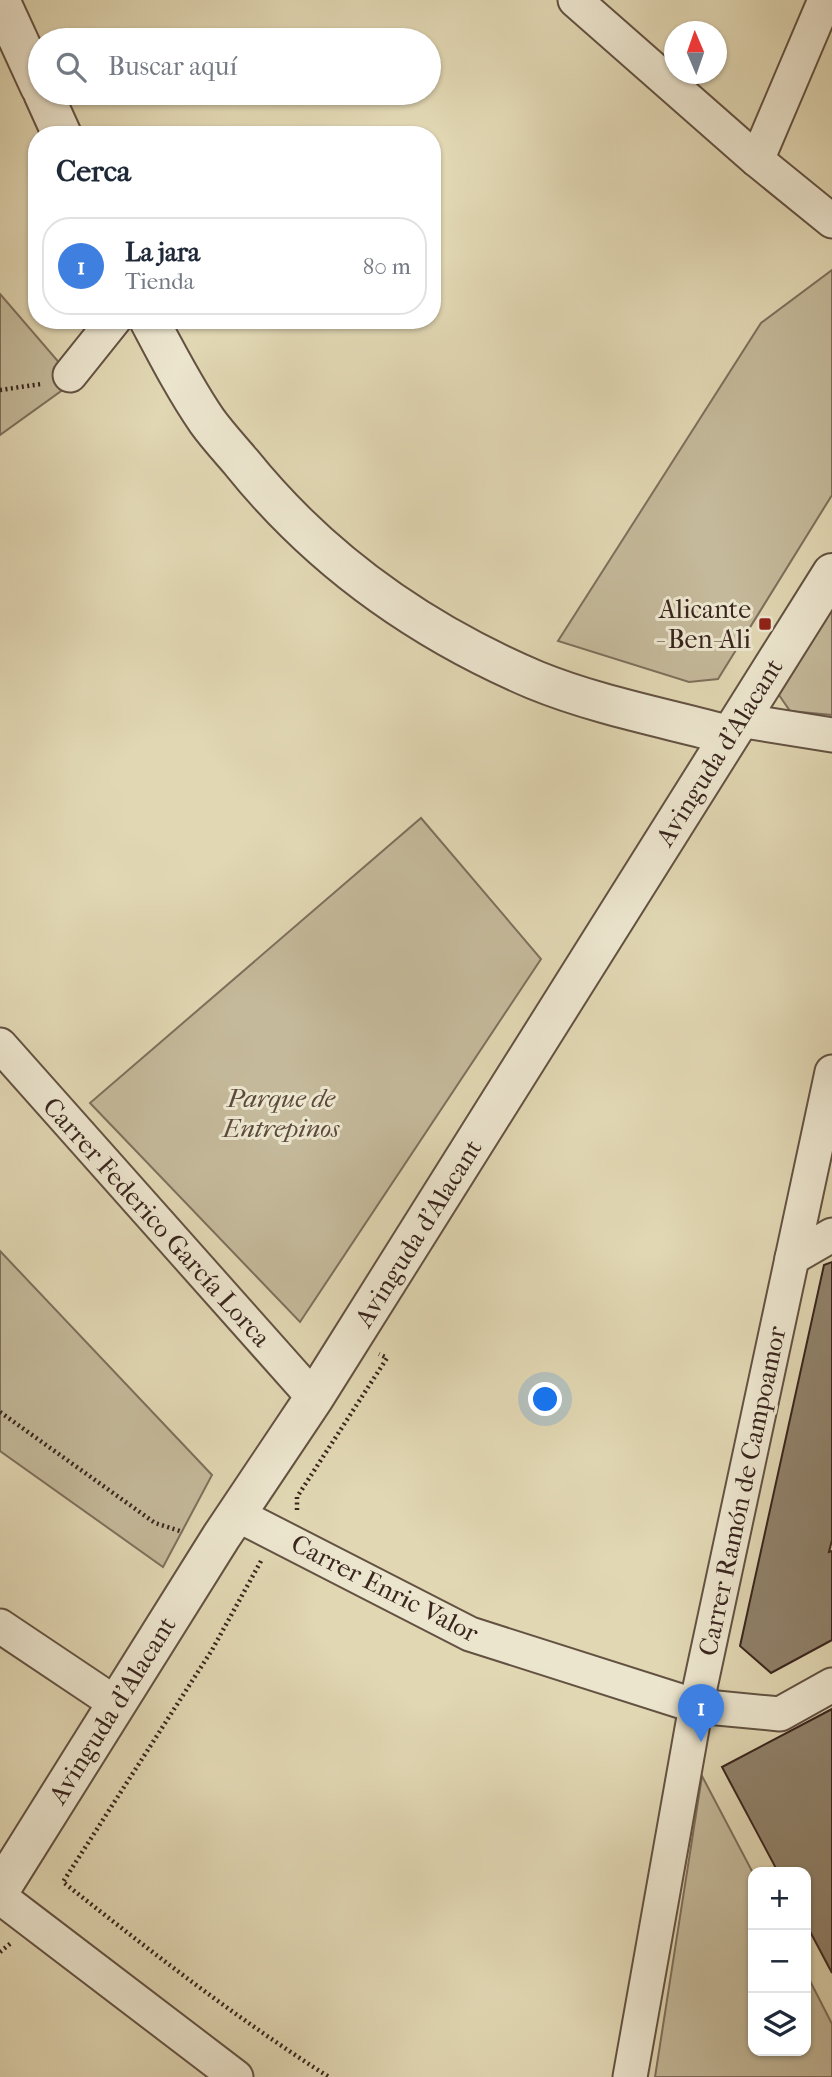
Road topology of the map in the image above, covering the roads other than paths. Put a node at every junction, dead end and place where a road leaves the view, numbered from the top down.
1 (0, 0) edge
2 (575, 0) edge
3 (825, 0) edge
4 (28, 61) edge
5 (48, 105) edge
6 (58, 126) edge
7 (757, 160) junction
8 (832, 221) edge
9 (107, 329) edge
10 (154, 329) edge
11 (70, 375) road end
12 (832, 573) edge
13 (734, 728) junction
14 (832, 735) edge
15 (0, 1045) edge
16 (832, 1072) edge
17 (828, 1116) edge
18 (832, 1235) edge
19 (792, 1258) junction
20 (314, 1398) junction
21 (229, 1525) junction
22 (0, 1626) edge
23 (832, 1685) edge
24 (115, 1703) junction
25 (696, 1706) junction
26 (0, 1890) edge
27 (0, 1897) edge
28 (236, 2077) edge
29 (630, 2077) edge

1 - 4 street
2 - 7 street
3 - 7 street
5 - 6 street
7 - 8 street
9 - 11 street
10 - 13 street
12 - 13 street, Avinguda d'Alacant
13 - 14 street
13 - 20 street, Avinguda d'Alacant
15 - 20 street, Carrer Federico García Lorca
16 - 17 street, Carrer Ramón de Campoamor
17 - 19 street, Carrer Ramón de Campoamor
18 - 19 street
19 - 25 street, Carrer Ramón de Campoamor
20 - 21 street, Avinguda d'Alacant
21 - 24 street, Avinguda d'Alacant
21 - 25 street, Carrer Enric Valor
22 - 24 street
23 - 25 street, Carrer Enric Valor
24 - 26 street, Avinguda d'Alacant
25 - 29 street, Carrer Ramón de Campoamor
27 - 28 street

